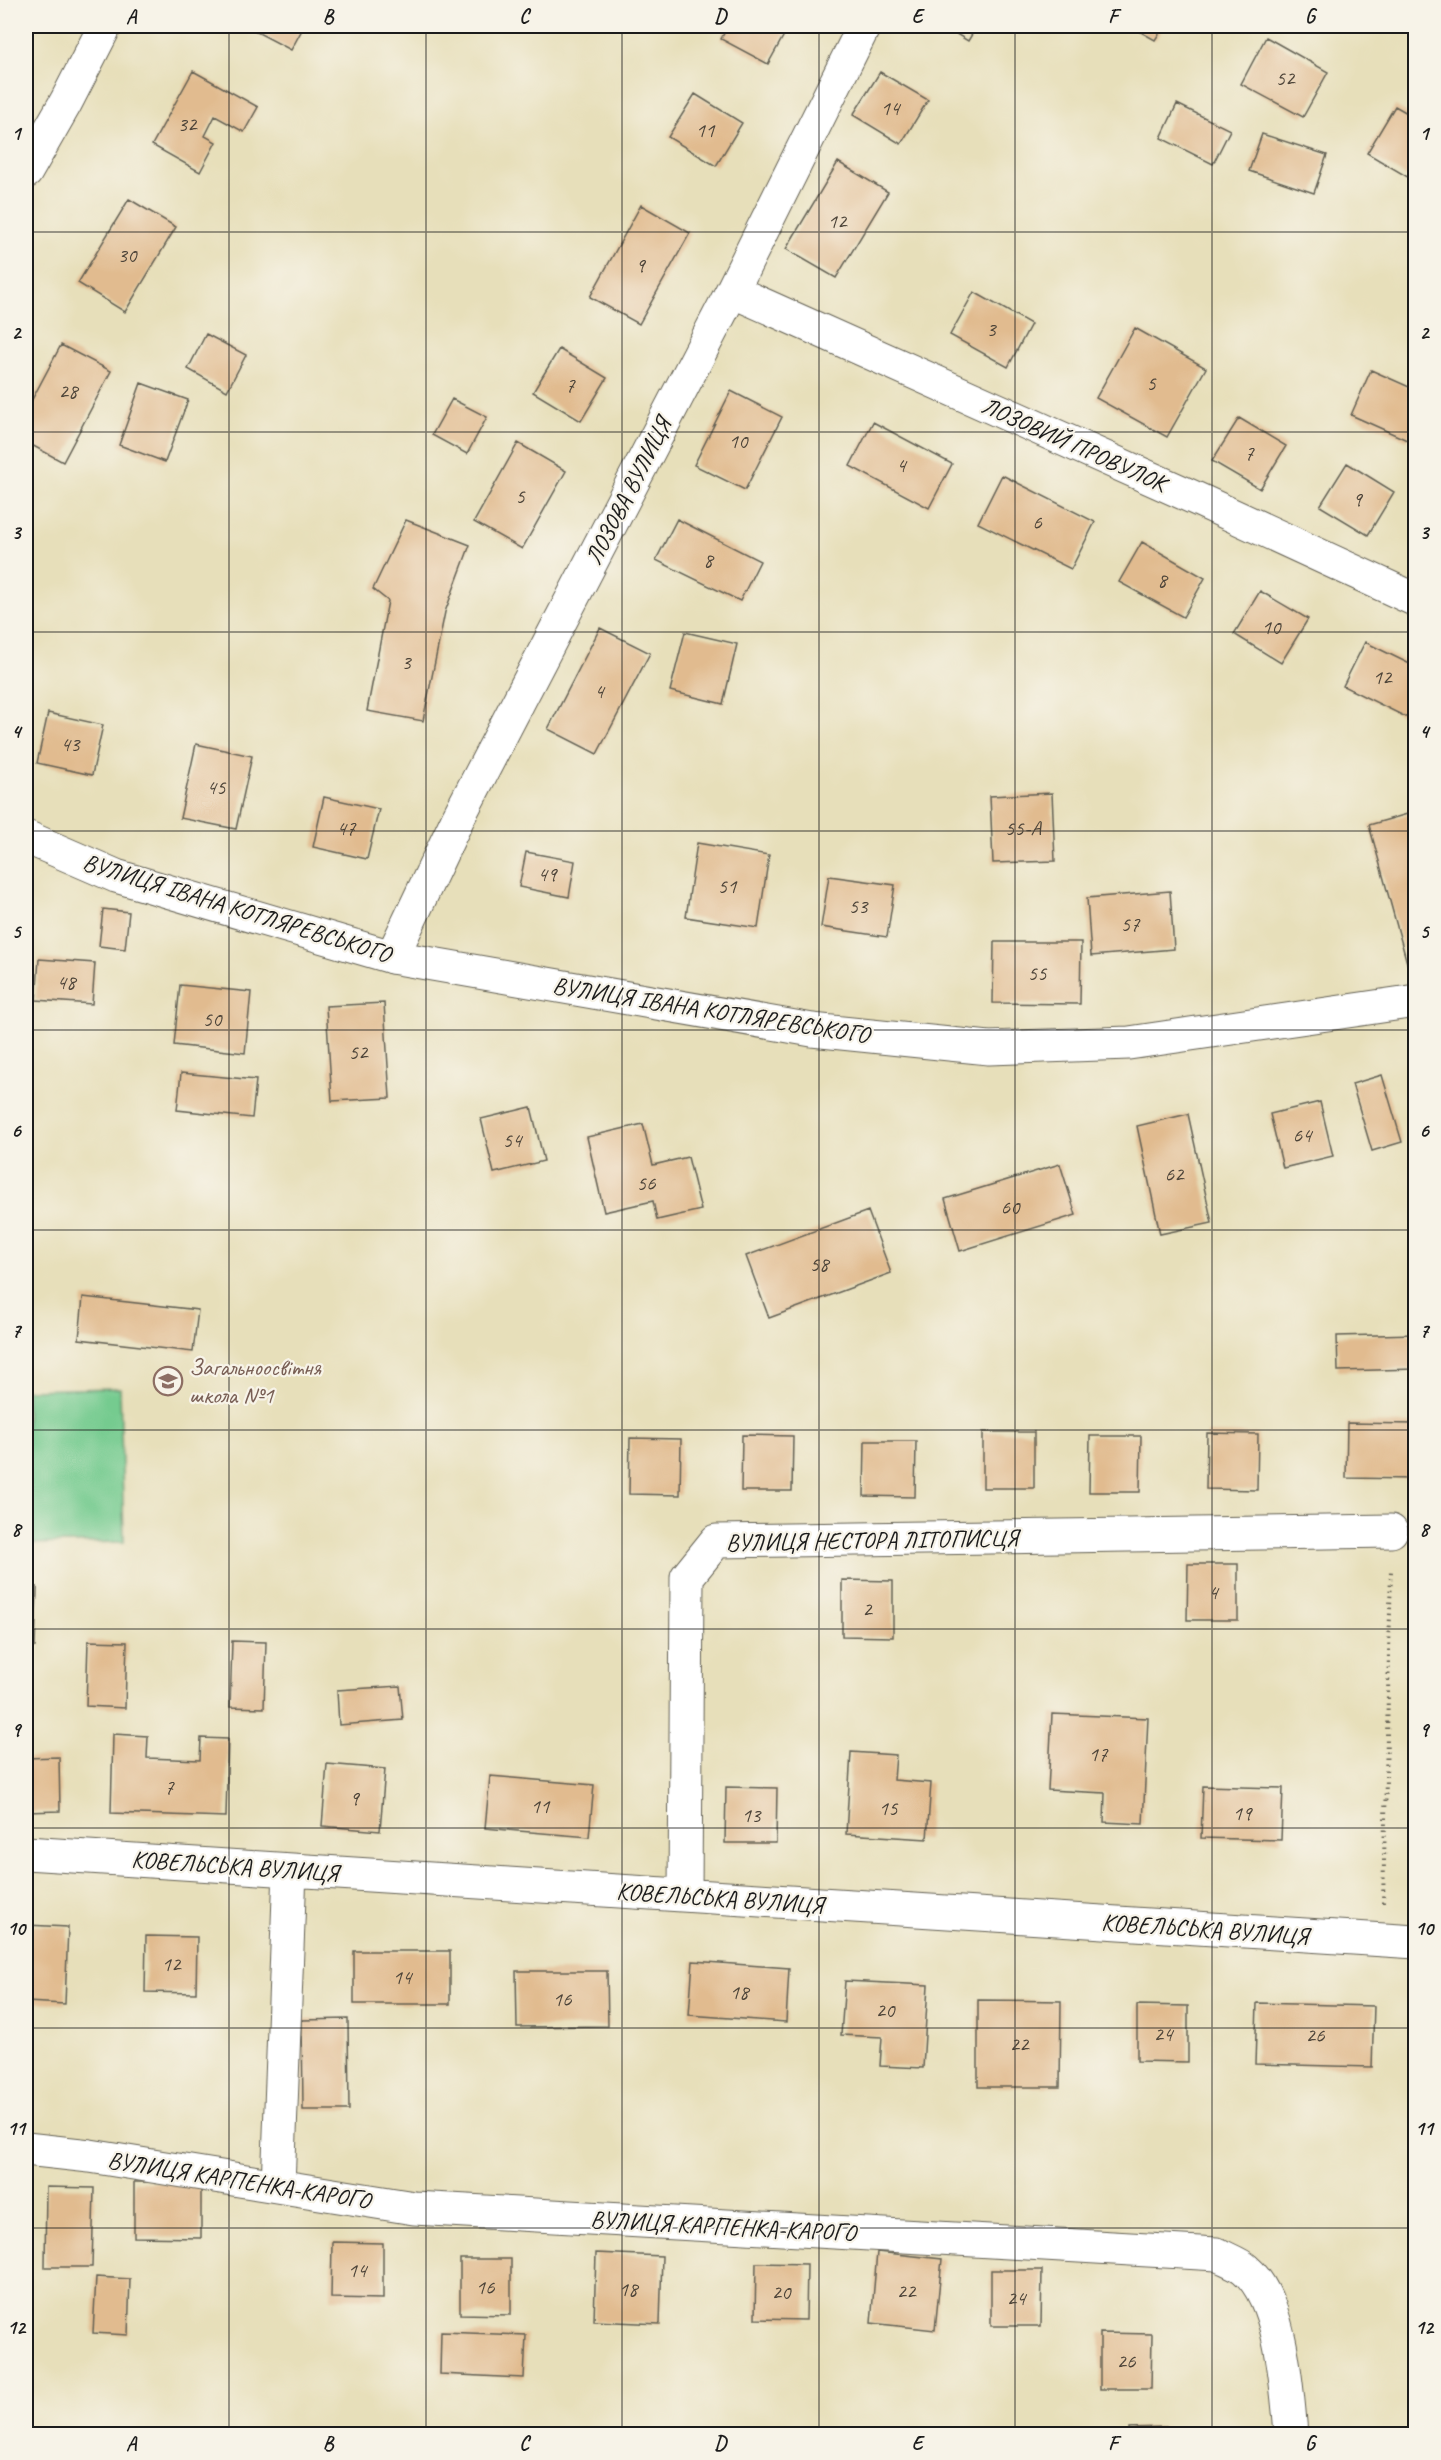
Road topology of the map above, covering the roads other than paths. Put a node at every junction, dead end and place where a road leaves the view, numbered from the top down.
1 (105, 26) edge
2 (864, 26) edge
3 (26, 172) edge
4 (732, 291) junction
5 (1416, 600) edge
6 (26, 837) edge
7 (392, 957) junction
8 (1416, 1001) edge
9 (1391, 1531) road end
10 (26, 1853) edge
11 (290, 1870) junction
12 (685, 1895) junction
13 (1416, 1942) edge
14 (26, 2149) edge
15 (278, 2186) junction
16 (1292, 2434) edge

1 - 3 street
2 - 4 street, ЛОЗОВА ВУЛИЦЯ
4 - 5 street, ЛОЗОВИЙ ПРОВУЛОК
4 - 7 street, ЛОЗОВА ВУЛИЦЯ
6 - 7 street, ВУЛИЦЯ ІВАНА КОТЛЯРЕВСЬКОГО
7 - 8 street, ВУЛИЦЯ ІВАНА КОТЛЯРЕВСЬКОГО
9 - 12 street, ВУЛИЦЯ НЕСТОРА ЛІТОПИСЦЯ
10 - 11 street, КОВЕЛЬСЬКА ВУЛИЦЯ
11 - 12 street, КОВЕЛЬСЬКА ВУЛИЦЯ
11 - 15 street
12 - 13 street, КОВЕЛЬСЬКА ВУЛИЦЯ
14 - 15 street, ВУЛИЦЯ КАРПЕНКА-КАРОГО
15 - 16 street, ВУЛИЦЯ КАРПЕНКА-КАРОГО

